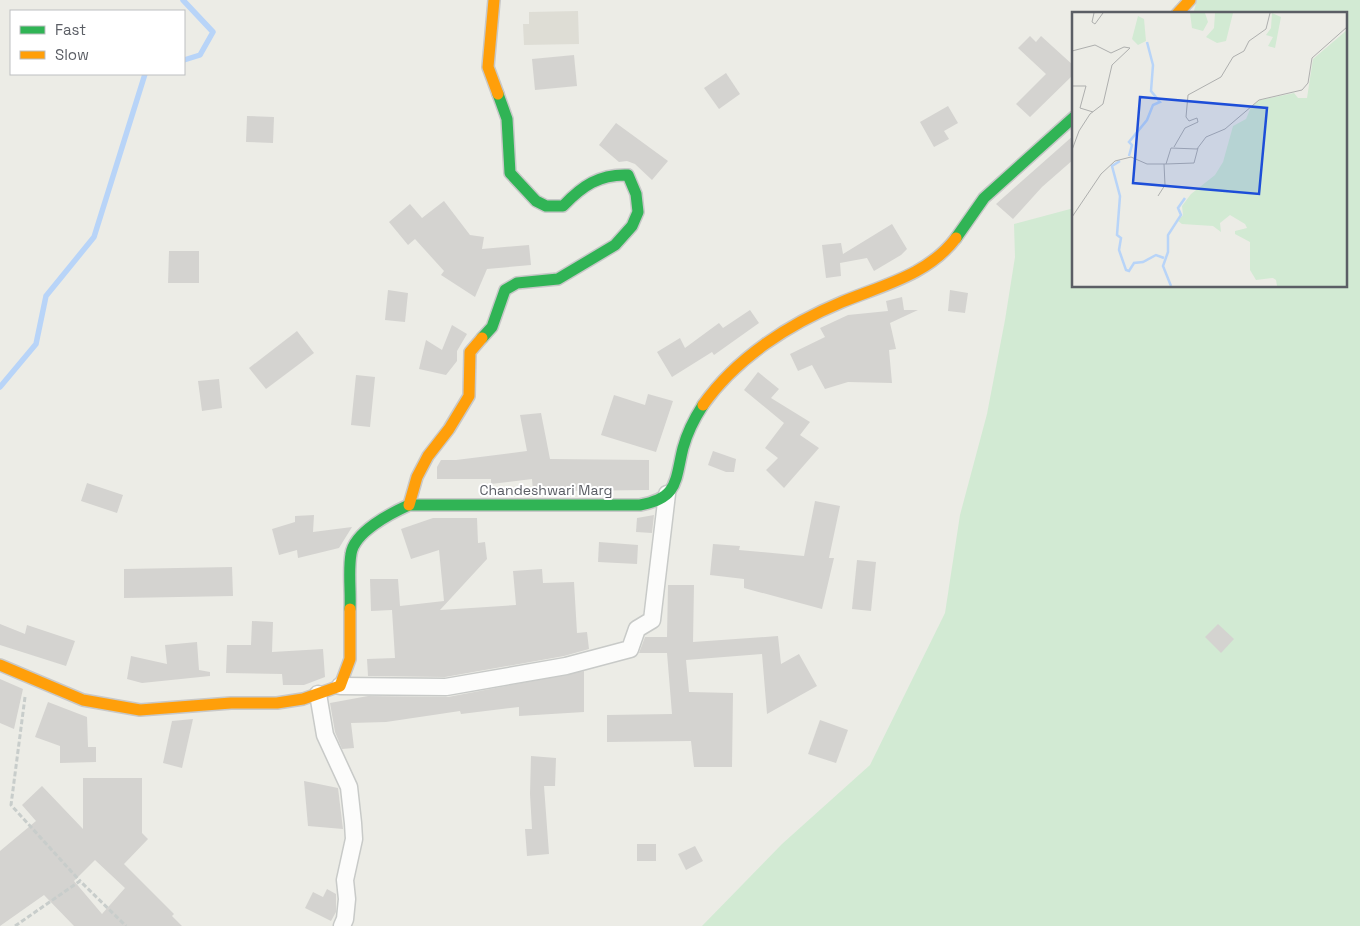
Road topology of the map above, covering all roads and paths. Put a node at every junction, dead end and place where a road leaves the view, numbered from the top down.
1 (494, 0) edge
2 (1190, 0) edge
3 (1179, 12) edge
4 (1072, 119) edge
5 (667, 494) junction
6 (409, 505) junction
7 (0, 665) edge
8 (28, 676) junction
9 (340, 686) junction
10 (318, 694) junction
11 (80, 881) junction
12 (15, 926) edge
13 (126, 926) edge
14 (342, 926) edge

1 - 6 main road
2 - 3 main road
4 - 5 main road
5 - 6 main road, Chandeshwari Marg
5 - 9 street
6 - 9 main road, Chandeshwari Marg
7 - 8 main road
8 - 10 main road
8 - 11 path
9 - 10 main road
10 - 14 street
11 - 12 path
11 - 13 path

